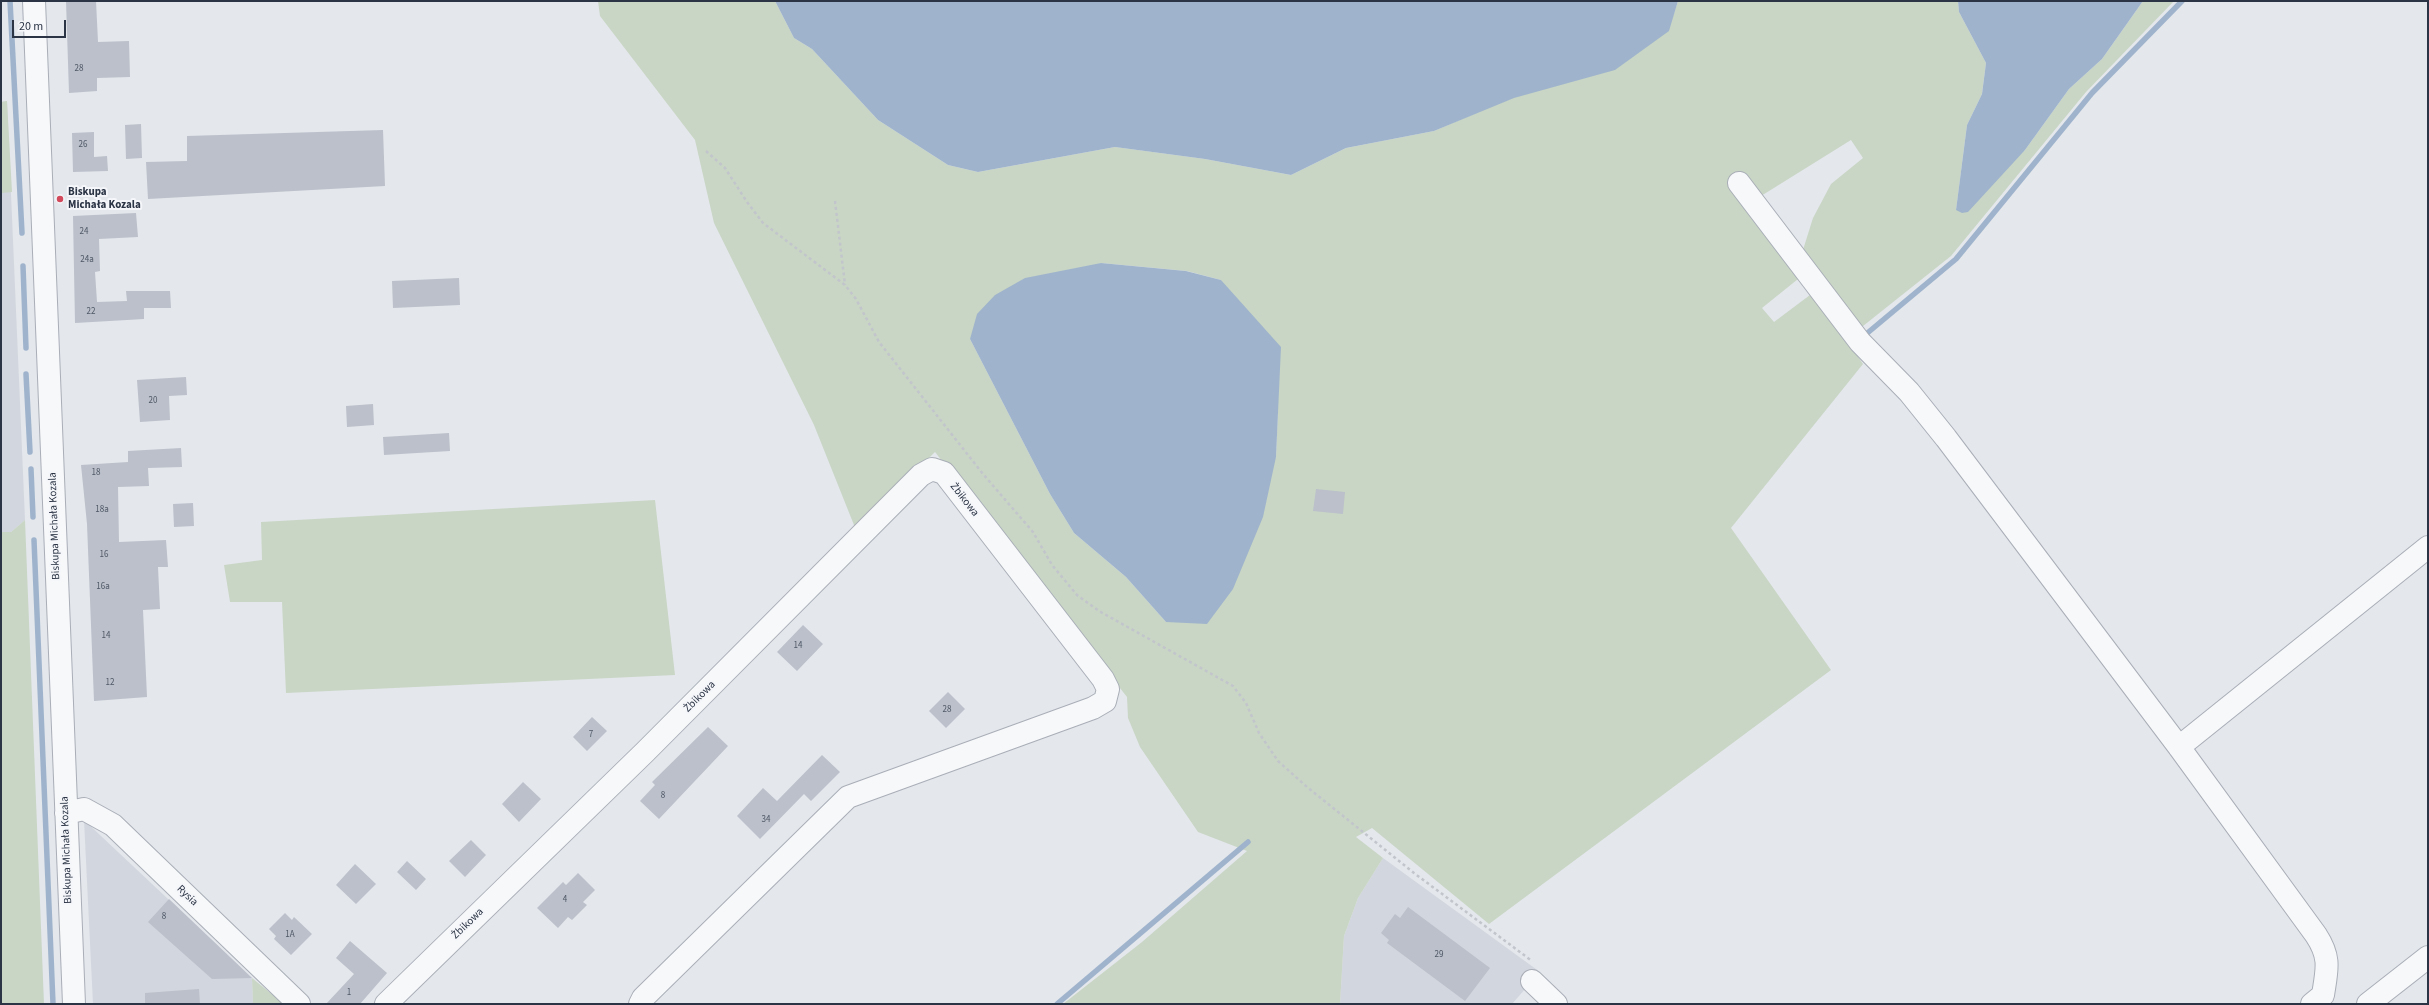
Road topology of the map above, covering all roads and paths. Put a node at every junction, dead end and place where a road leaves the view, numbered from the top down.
1 (34, 1) edge
2 (706, 151) dead end
3 (1739, 182) dead end
4 (835, 201) dead end
5 (845, 285) junction
6 (2428, 546) edge
7 (2179, 747) junction
8 (66, 813) junction
9 (2428, 958) edge
10 (1535, 973) joint
11 (642, 1001) edge
12 (74, 1004) edge
13 (299, 1004) edge
14 (386, 1004) edge
15 (1556, 1004) edge
16 (2312, 1004) edge
17 (2368, 1004) edge

1 - 8 street, Biskupa Michała Kozala
2 - 5 path
3 - 7 street
4 - 5 path
5 - 10 path
6 - 7 street
7 - 16 street
8 - 12 street, Biskupa Michała Kozala
8 - 13 street, Rysia
9 - 17 street
10 - 15 street
11 - 14 street, Żbikowa

